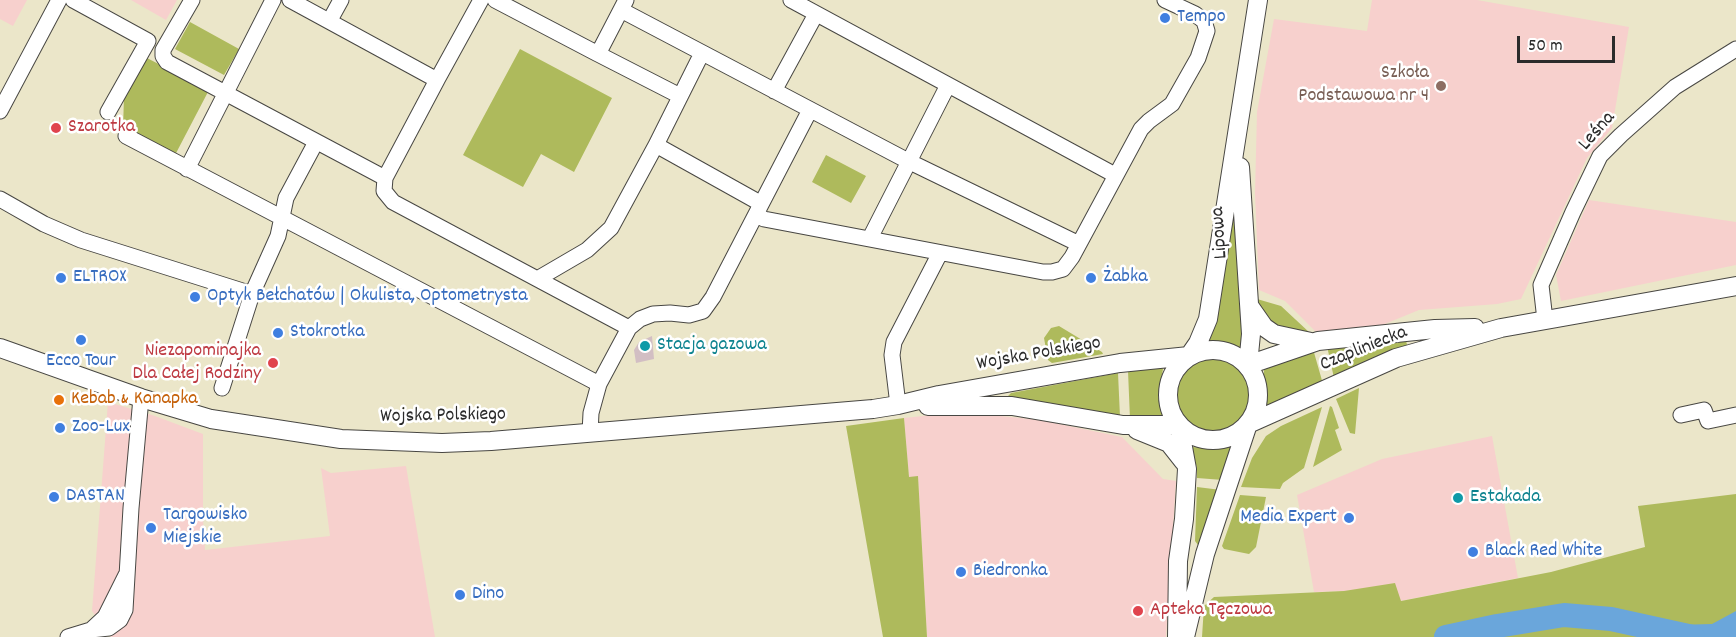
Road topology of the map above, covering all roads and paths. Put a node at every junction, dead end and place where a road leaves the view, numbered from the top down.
1 (59, 0) edge
2 (73, 0) edge
3 (192, 0) edge
4 (273, 0) edge
5 (290, 0) edge
6 (341, 0) edge
7 (481, 0) edge
8 (495, 0) edge
9 (792, 0) edge
10 (1165, 0) edge
11 (1258, 0) edge
12 (624, 5) edge
13 (816, 14) junction
14 (330, 20) junction
15 (1736, 49) edge
16 (702, 53) junction
17 (598, 54) junction
18 (437, 80) junction
19 (948, 85) junction
20 (774, 91) junction
21 (225, 93) junction
22 (680, 96) junction
23 (1243, 97) junction
24 (810, 110) junction
25 (0, 111) edge
26 (108, 112) dead end
27 (126, 136) dead end
28 (316, 142) junction
29 (656, 145) junction
30 (908, 161) junction
31 (187, 169) junction
32 (1115, 175) junction
33 (385, 178) junction
34 (0, 199) edge
35 (758, 209) junction
36 (282, 219) junction
37 (870, 238) junction
38 (1079, 244) junction
39 (940, 253) junction
40 (539, 278) junction
41 (1736, 286) edge
42 (252, 294) junction
43 (1249, 306) junction
44 (1545, 320) junction
45 (629, 328) junction
46 (1501, 328) junction
47 (1314, 342) junction
48 (0, 348) edge
49 (1189, 356) junction
50 (1248, 365) junction
51 (599, 384) junction
52 (222, 388) dead end
53 (141, 398) junction
54 (898, 405) junction
55 (1681, 415) dead end
56 (1736, 415) edge
57 (1248, 424) junction
58 (1123, 425) junction
59 (1179, 425) junction
60 (590, 433) junction
61 (1187, 470) junction
62 (68, 637) edge
63 (1177, 637) edge
64 (1185, 637) edge

1 - 25 street
2 - 26 street
3 - 21 street
4 - 21 street
5 - 14 street
6 - 14 street
7 - 18 street
8 - 17 street
9 - 13 street
10 - 32 street
11 - 23 street, Lipowa
12 - 16 street
12 - 17 street
13 - 19 street
13 - 20 street
14 - 18 street
15 - 44 street, Leśna
16 - 20 street
16 - 22 street
17 - 22 street
18 - 33 street
19 - 30 street
19 - 32 street
20 - 24 street
21 - 28 street
21 - 31 street
22 - 29 street
23 - 43 street, Lipowa
23 - 49 street, Lipowa
24 - 30 street
24 - 35 street
27 - 31 street
28 - 33 street
28 - 36 street
29 - 35 street
29 - 40 street
30 - 37 street
30 - 38 street
31 - 36 street
32 - 38 street
33 - 40 street
34 - 42 street
35 - 37 street
35 - 45 street
36 - 42 street
36 - 51 street
37 - 39 street
38 - 39 street
39 - 54 street
40 - 45 street
41 - 44 street, Czapliniecka
42 - 52 street
43 - 47 street
43 - 50 street, Lipowa
44 - 46 street, Czapliniecka
45 - 51 street
46 - 47 street, Czapliniecka
46 - 57 street, Czapliniecka
47 - 50 street, Czapliniecka
48 - 53 street, Wojska Polskiego
49 - 50 street
49 - 54 street, Wojska Polskiego
49 - 59 street
50 - 57 street
51 - 60 street
53 - 60 street, Wojska Polskiego
53 - 62 street
54 - 58 street, Wojska Polskiego
54 - 60 street, Wojska Polskiego
55 - 56 street
57 - 59 street
57 - 64 street
58 - 59 street, Wojska Polskiego
58 - 61 street
59 - 61 street
61 - 63 street

